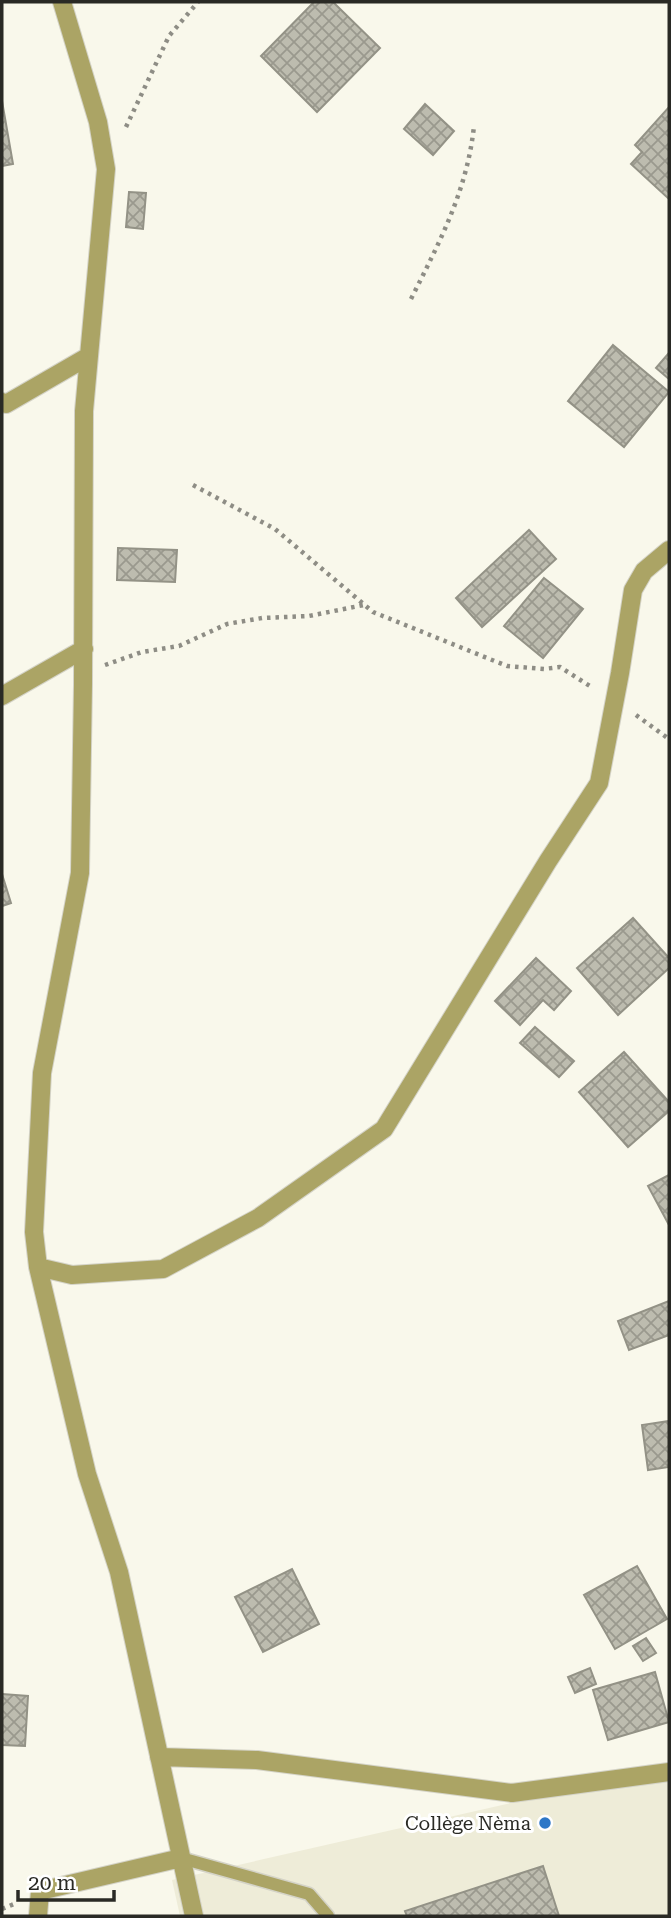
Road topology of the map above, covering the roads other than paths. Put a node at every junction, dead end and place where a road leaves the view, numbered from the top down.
1 (62, 2) edge
2 (89, 356) junction
3 (2, 402) edge
4 (669, 550) edge
5 (84, 650) junction
6 (2, 696) edge
7 (38, 1267) junction
8 (159, 1757) junction
9 (669, 1772) edge
10 (181, 1858) junction
11 (38, 1916) edge
12 (194, 1916) edge
13 (328, 1916) edge

1 - 2 street
2 - 3 street
2 - 5 street
4 - 7 street
5 - 6 street
5 - 7 street
7 - 8 street
8 - 9 street
8 - 10 street
10 - 11 street
10 - 12 street
10 - 13 lane

